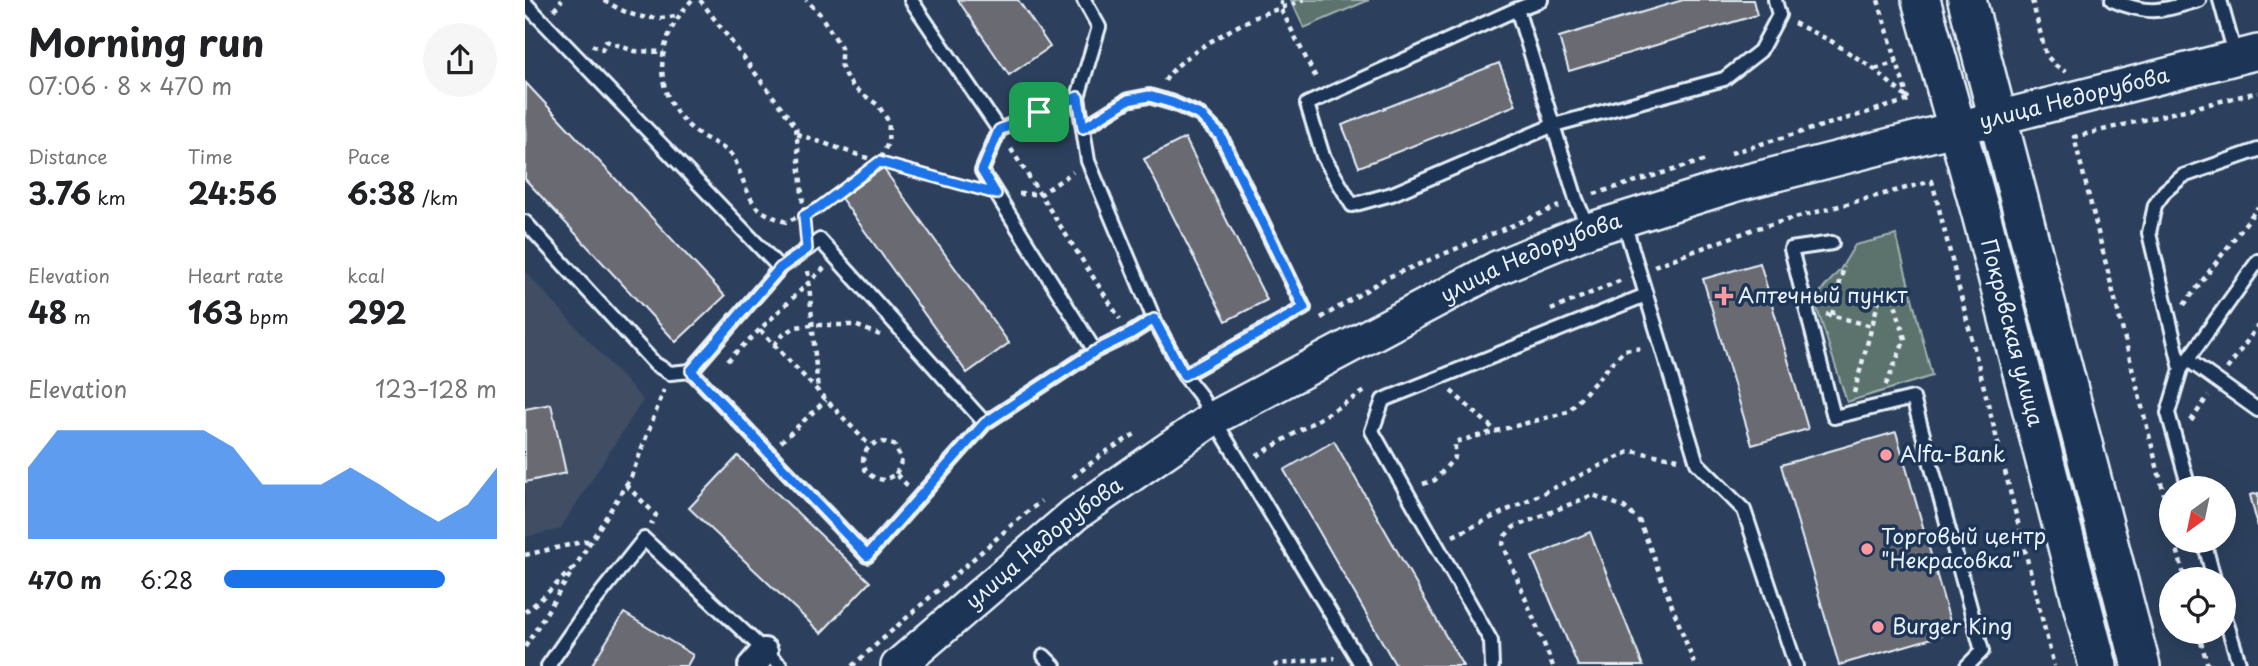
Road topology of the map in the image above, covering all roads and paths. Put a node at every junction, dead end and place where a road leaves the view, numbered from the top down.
1 (604, 0) edge
2 (692, 0) edge
3 (700, 0) edge
4 (806, 0) edge
5 (911, 0) edge
6 (1084, 0) edge
7 (1281, 0) edge
8 (1304, 0) edge
9 (1541, 0) edge
10 (1775, 0) edge
11 (1878, 0) edge
12 (1921, 0) edge
13 (1967, 0) edge
14 (2032, 0) edge
15 (2040, 0) edge
16 (2112, 0) edge
17 (2199, 0) edge
18 (2220, 0) edge
19 (525, 3) edge
20 (2033, 6) junction
21 (1281, 9) junction
22 (1517, 9) junction
23 (553, 11) dead end
24 (1779, 15) junction
25 (678, 16) junction
26 (560, 18) dead end
27 (582, 40) dead end
28 (664, 52) junction
29 (2247, 55) edge
30 (1897, 62) junction
31 (1874, 69) junction
32 (2071, 73) dead end
33 (2258, 92) edge
34 (1326, 96) junction
35 (1078, 97) junction
36 (1159, 99) junction
37 (1998, 119) junction
38 (1555, 125) junction
39 (1083, 128) junction
40 (999, 130) junction
41 (1957, 130) junction
42 (797, 134) junction
43 (2258, 150) edge
44 (1088, 161) junction
45 (879, 162) junction
46 (1932, 181) dead end
47 (996, 194) junction
48 (1041, 194) junction
49 (2258, 207) edge
50 (804, 216) junction
51 (1623, 219) junction
52 (525, 222) edge
53 (1589, 230) junction
54 (1832, 243) dead end
55 (807, 249) junction
56 (835, 257) junction
57 (2258, 261) edge
58 (1844, 266) dead end
59 (780, 268) junction
60 (808, 283) junction
61 (1646, 295) junction
62 (1806, 309) junction
63 (1832, 316) junction
64 (1154, 319) junction
65 (2170, 322) junction
66 (812, 325) junction
67 (1872, 326) junction
68 (759, 330) junction
69 (1130, 334) junction
70 (774, 345) junction
71 (1662, 347) junction
72 (920, 350) junction
73 (1095, 351) junction
74 (1820, 364) junction
75 (2185, 365) junction
76 (691, 371) junction
77 (670, 373) junction
78 (1184, 375) junction
79 (1436, 378) junction
80 (703, 384) junction
81 (818, 392) junction
82 (1883, 394) dead end
83 (826, 400) junction
84 (1831, 406) junction
85 (2258, 410) edge
86 (1212, 419) junction
87 (985, 423) junction
88 (1498, 432) junction
89 (870, 446) junction
90 (769, 453) junction
91 (1697, 463) junction
92 (896, 474) junction
93 (2159, 476) edge
94 (2186, 476) edge
95 (626, 485) junction
96 (908, 486) dead end
97 (1406, 489) junction
98 (644, 539) junction
99 (592, 540) junction
100 (1436, 544) junction
101 (525, 555) edge
102 (578, 562) junction
103 (525, 611) edge
104 (2203, 644) edge
105 (2233, 644) edge
106 (525, 647) edge
107 (1044, 656) dead end
108 (766, 661) edge
109 (1360, 662) edge
110 (548, 666) edge
111 (898, 666) edge
112 (1054, 666) edge
113 (1274, 666) edge
114 (1492, 666) edge
115 (1553, 666) edge
116 (1695, 666) edge
117 (1796, 666) edge
118 (1967, 666) edge
119 (2054, 666) edge
120 (2098, 666) edge
121 (2141, 666) edge
122 (2208, 666) edge
123 (2240, 666) edge

1 - 25 path
2 - 25 path
3 - 42 path
4 - 45 path
5 - 40 lane
6 - 35 lane
7 - 21 path
8 - 21 path
9 - 22 lane
10 - 24 lane
11 - 30 path
12 - 41 main road, Покровская улица
13 - 37 main road, Покровская улица
14 - 20 path
15 - 20 path
16 - 17 lane
18 - 29 lane
19 - 59 lane
20 - 32 path
21 - 34 path
21 - 36 path
22 - 34 lane
22 - 38 lane
23 - 26 path
24 - 31 path
24 - 38 lane
25 - 28 path
27 - 28 path
28 - 50 path
29 - 37 street, улица Недорубова
30 - 31 path
30 - 31 path
33 - 93 path
34 - 38 lane
35 - 39 lane
35 - 40 lane
36 - 39 lane
36 - 78 lane
37 - 41 street, улица Недорубова
37 - 121 main road, Покровская улица
38 - 53 lane
39 - 44 lane
40 - 47 lane
40 - 48 path
41 - 51 street, улица Недорубова
41 - 120 main road, Покровская улица
42 - 45 path
42 - 50 path
43 - 65 lane
44 - 48 path
44 - 64 lane
45 - 47 path
45 - 50 path
46 - 119 path
47 - 48 path
47 - 73 lane
48 - 69 path
49 - 65 path
50 - 55 path
51 - 53 street, улица Недорубова
51 - 61 lane
52 - 77 lane
53 - 86 street, улица Недорубова
54 - 62 lane
55 - 56 lane
55 - 59 lane
55 - 60 path
56 - 60 path
56 - 72 lane
57 - 75 lane
58 - 63 path
59 - 76 lane
60 - 66 path
60 - 68 path
61 - 71 lane
61 - 79 lane
62 - 63 path
62 - 74 lane
63 - 67 path
63 - 74 path
64 - 69 lane
64 - 78 lane
65 - 75 lane
66 - 70 path
66 - 72 path
66 - 81 path
67 - 82 path
67 - 84 path
68 - 70 path
68 - 80 path
69 - 73 lane
70 - 81 path
71 - 88 path
71 - 91 lane
72 - 87 lane
73 - 87 lane
74 - 84 lane
75 - 85 lane
75 - 94 lane
76 - 77 lane
76 - 80 lane
77 - 95 path
78 - 86 lane
79 - 88 path
79 - 97 lane
80 - 90 lane
81 - 83 path
83 - 89 path
83 - 90 path
84 - 118 lane
86 - 109 lane
86 - 111 street, улица Недорубова
87 - 90 lane
88 - 97 path
89 - 92 path
89 - 92 path
91 - 100 path
91 - 117 lane
92 - 96 path
95 - 98 path
95 - 99 path
97 - 100 lane
98 - 108 lane
98 - 110 lane
99 - 101 path
99 - 102 path
100 - 114 lane
102 - 103 path
102 - 106 path
104 - 122 path
105 - 123 lane
107 - 112 lane
109 - 113 path
115 - 116 path

